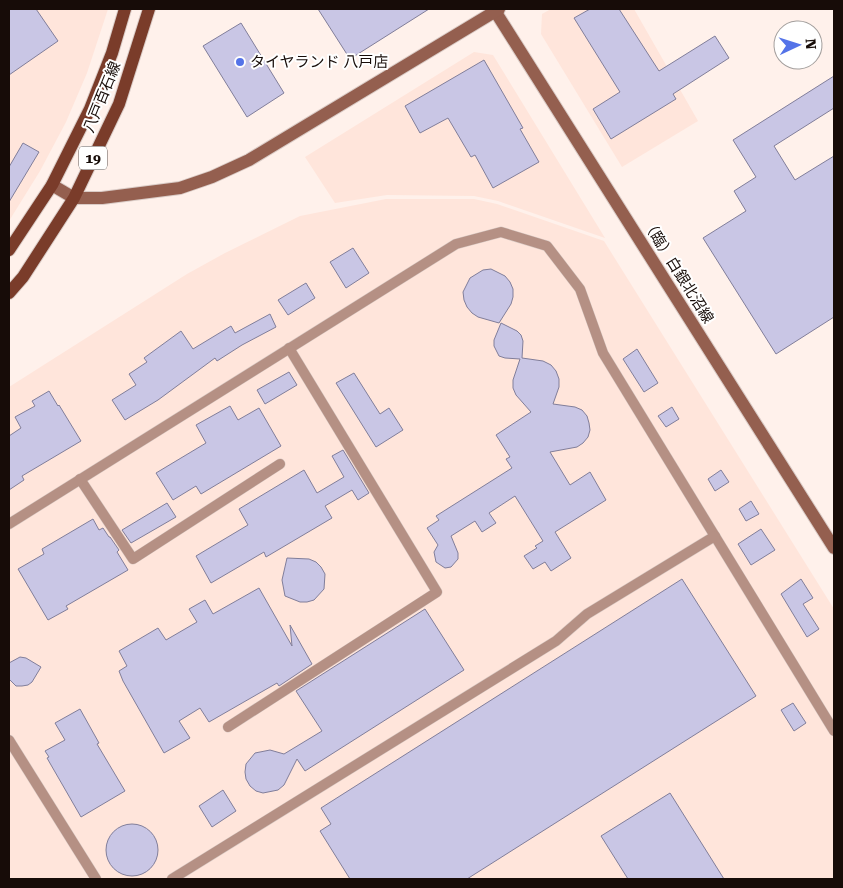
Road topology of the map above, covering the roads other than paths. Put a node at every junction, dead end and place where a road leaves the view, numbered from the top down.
1 (125, 9) edge
2 (149, 9) edge
3 (497, 10) edge
4 (52, 185) junction
5 (74, 198) junction
6 (9, 250) edge
7 (9, 292) edge
8 (289, 348) junction
9 (280, 464) dead end
10 (80, 479) junction
11 (9, 524) edge
12 (715, 536) junction
13 (834, 548) edge
14 (228, 727) dead end
15 (834, 730) edge
16 (9, 740) edge
17 (96, 879) edge
18 (172, 879) edge

1 - 4 main road, 八戸百石線 / 19
2 - 5 main road, 八戸百石線 / 19
3 - 5 street
3 - 13 street, （臨）白銀北沼線
4 - 5 street
4 - 6 main road, 八戸百石線 / 19
5 - 7 main road, 八戸百石線 / 19
8 - 10 lane
8 - 12 lane
8 - 14 lane
9 - 10 lane
10 - 11 lane
12 - 15 lane
12 - 18 lane
16 - 17 lane

